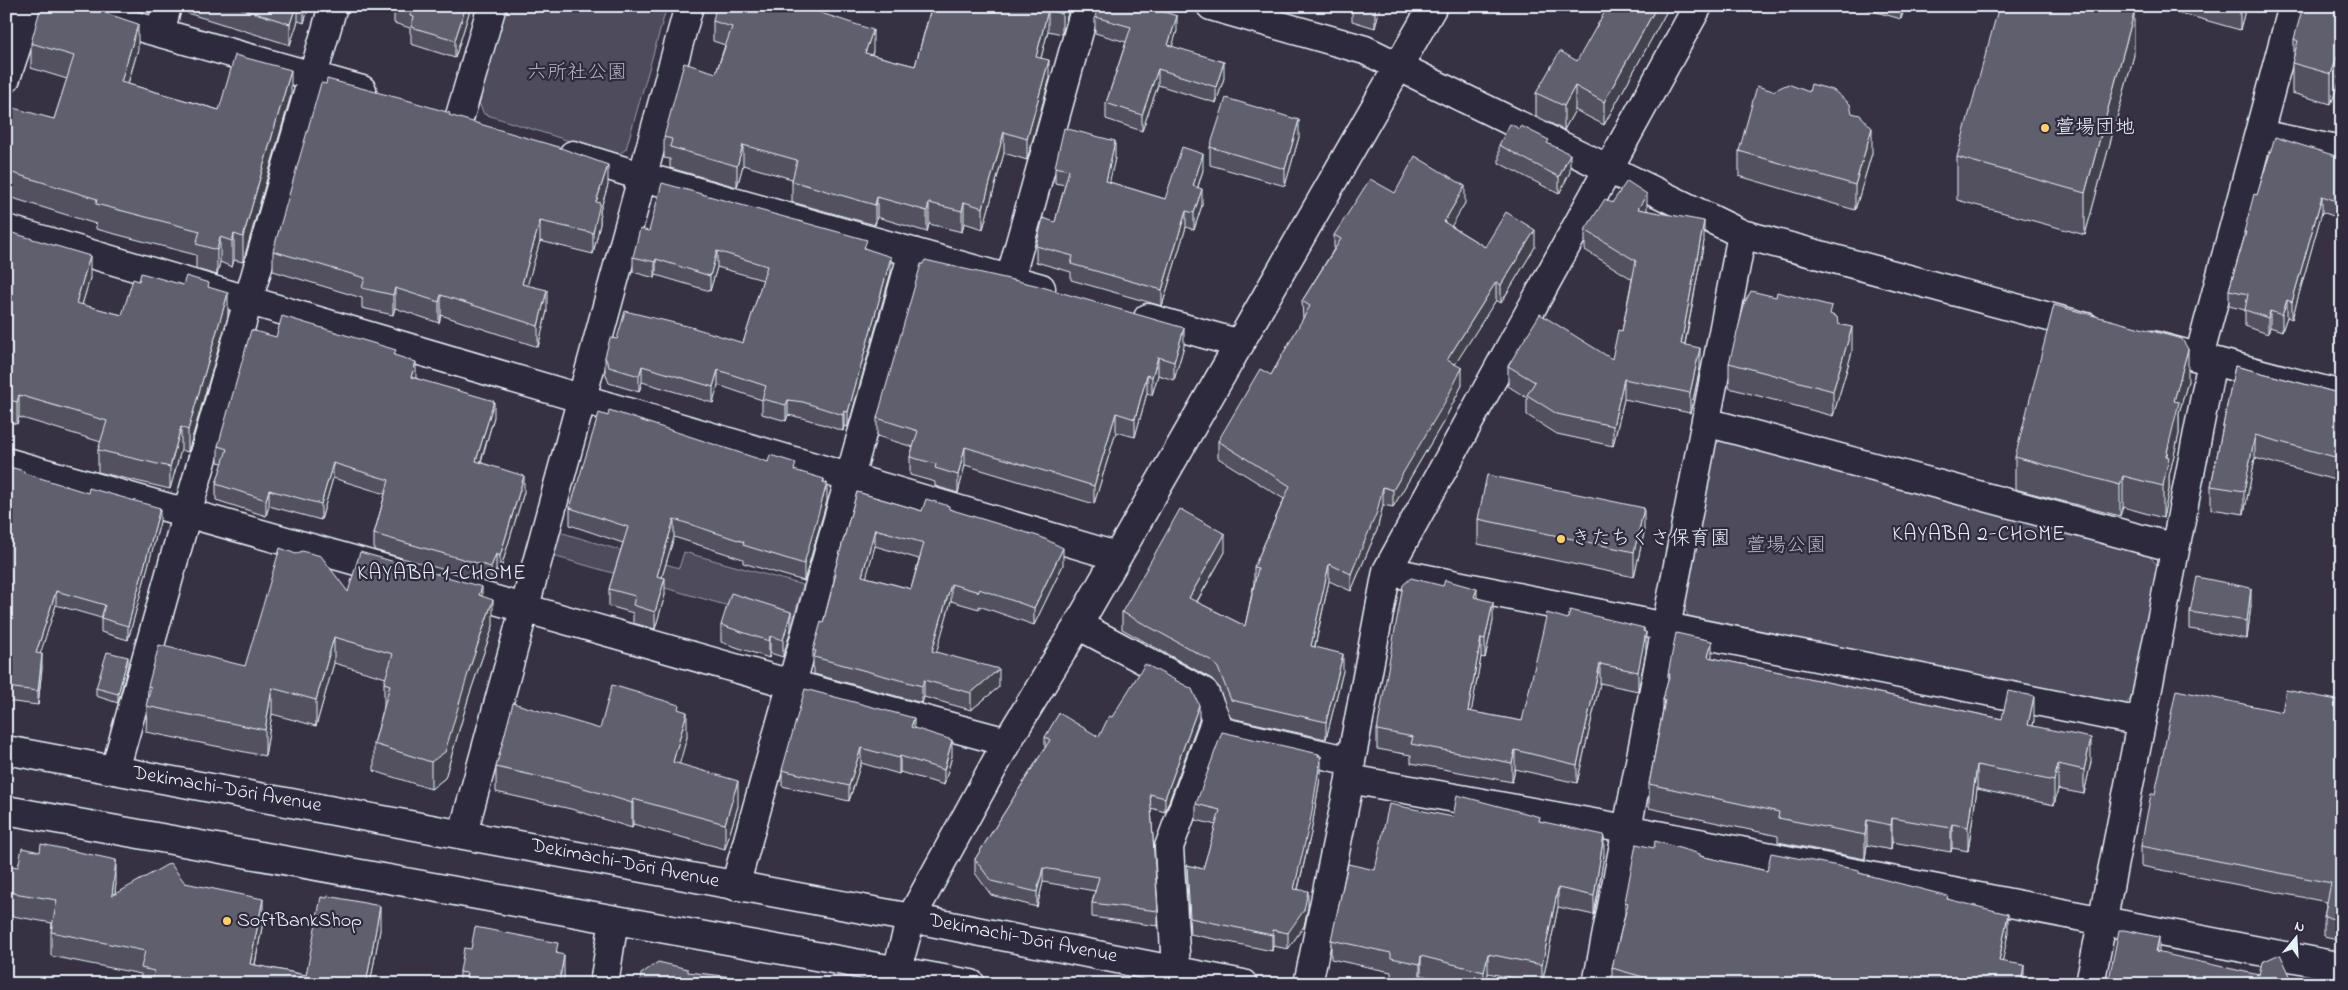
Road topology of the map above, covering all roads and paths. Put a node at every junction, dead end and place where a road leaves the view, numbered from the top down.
1 (30, 6) edge
2 (65, 6) edge
3 (167, 6) edge
4 (333, 6) edge
5 (492, 6) edge
6 (689, 6) edge
7 (1086, 6) edge
8 (1211, 6) edge
9 (1433, 6) edge
10 (1698, 6) edge
11 (2293, 6) edge
12 (160, 33) junction
13 (1398, 65) junction
14 (314, 76) junction
15 (6, 78) edge
16 (386, 98) edge
17 (432, 111) edge
18 (459, 119) junction
19 (487, 128) edge
20 (2259, 134) junction
21 (551, 148) edge
22 (2342, 151) edge
23 (1608, 169) junction
24 (644, 176) junction
25 (6, 229) edge
26 (1742, 234) junction
27 (913, 252) junction
28 (1010, 279) junction
29 (1068, 295) edge
30 (249, 300) junction
31 (1125, 312) edge
32 (1240, 344) junction
33 (2205, 359) junction
34 (2342, 395) edge
35 (581, 399) junction
36 (1706, 422) junction
37 (6, 462) edge
38 (850, 478) junction
39 (187, 513) junction
40 (2175, 548) junction
41 (1116, 556) junction
42 (1387, 571) junction
43 (523, 608) junction
44 (1078, 625) junction
45 (1665, 626) junction
46 (791, 684) junction
47 (2141, 722) junction
48 (1214, 730) junction
49 (1007, 742) junction
50 (6, 750) edge
51 (115, 770) junction
52 (1350, 770) junction
53 (6, 810) edge
54 (1626, 829) junction
55 (463, 833) junction
56 (735, 886) junction
57 (911, 918) junction
58 (614, 920) junction
59 (2103, 921) junction
60 (2342, 967) edge
61 (1176, 969) junction
62 (897, 970) junction
63 (604, 984) edge
64 (971, 984) edge
65 (1243, 984) edge
66 (1308, 984) edge
67 (1597, 984) edge
68 (2090, 984) edge

1 - 15 street
2 - 12 street
3 - 12 street
4 - 14 street
5 - 18 street
6 - 24 street
7 - 28 street
8 - 13 street
9 - 13 street
10 - 23 street
11 - 20 street
12 - 14 street
13 - 23 street
13 - 32 street
14 - 16 street
14 - 30 street
17 - 18 street
18 - 19 street
20 - 22 street
20 - 33 street
21 - 24 street
23 - 26 street
23 - 42 street
24 - 27 street
24 - 35 street
25 - 30 street
26 - 33 street
26 - 36 street
27 - 28 street
27 - 38 street
28 - 29 street
30 - 35 street
30 - 39 street
31 - 32 street
32 - 41 street
33 - 34 street
33 - 40 street
35 - 38 street
35 - 43 street
36 - 40 street
36 - 45 street
37 - 39 street
38 - 41 street
38 - 46 street
39 - 43 street
39 - 51 street
40 - 47 street
41 - 44 street
42 - 45 street
42 - 52 street
43 - 46 street
43 - 55 street
44 - 48 street
44 - 49 street
45 - 47 street
45 - 54 street
46 - 49 street
46 - 56 street
47 - 59 street
48 - 52 street
48 - 61 street
49 - 57 street
50 - 51 street, Dekimachi-Dōri Avenue
51 - 55 street, Dekimachi-Dōri Avenue
52 - 54 street
52 - 66 street
53 - 58 street
54 - 59 street
54 - 67 street
55 - 56 street, Dekimachi-Dōri Avenue
56 - 57 street, Dekimachi-Dōri Avenue
57 - 61 street, Dekimachi-Dōri Avenue
57 - 62 street
58 - 62 street
58 - 63 street
59 - 60 street
59 - 68 street
61 - 65 street, Dekimachi-Dōri Avenue
62 - 64 street

